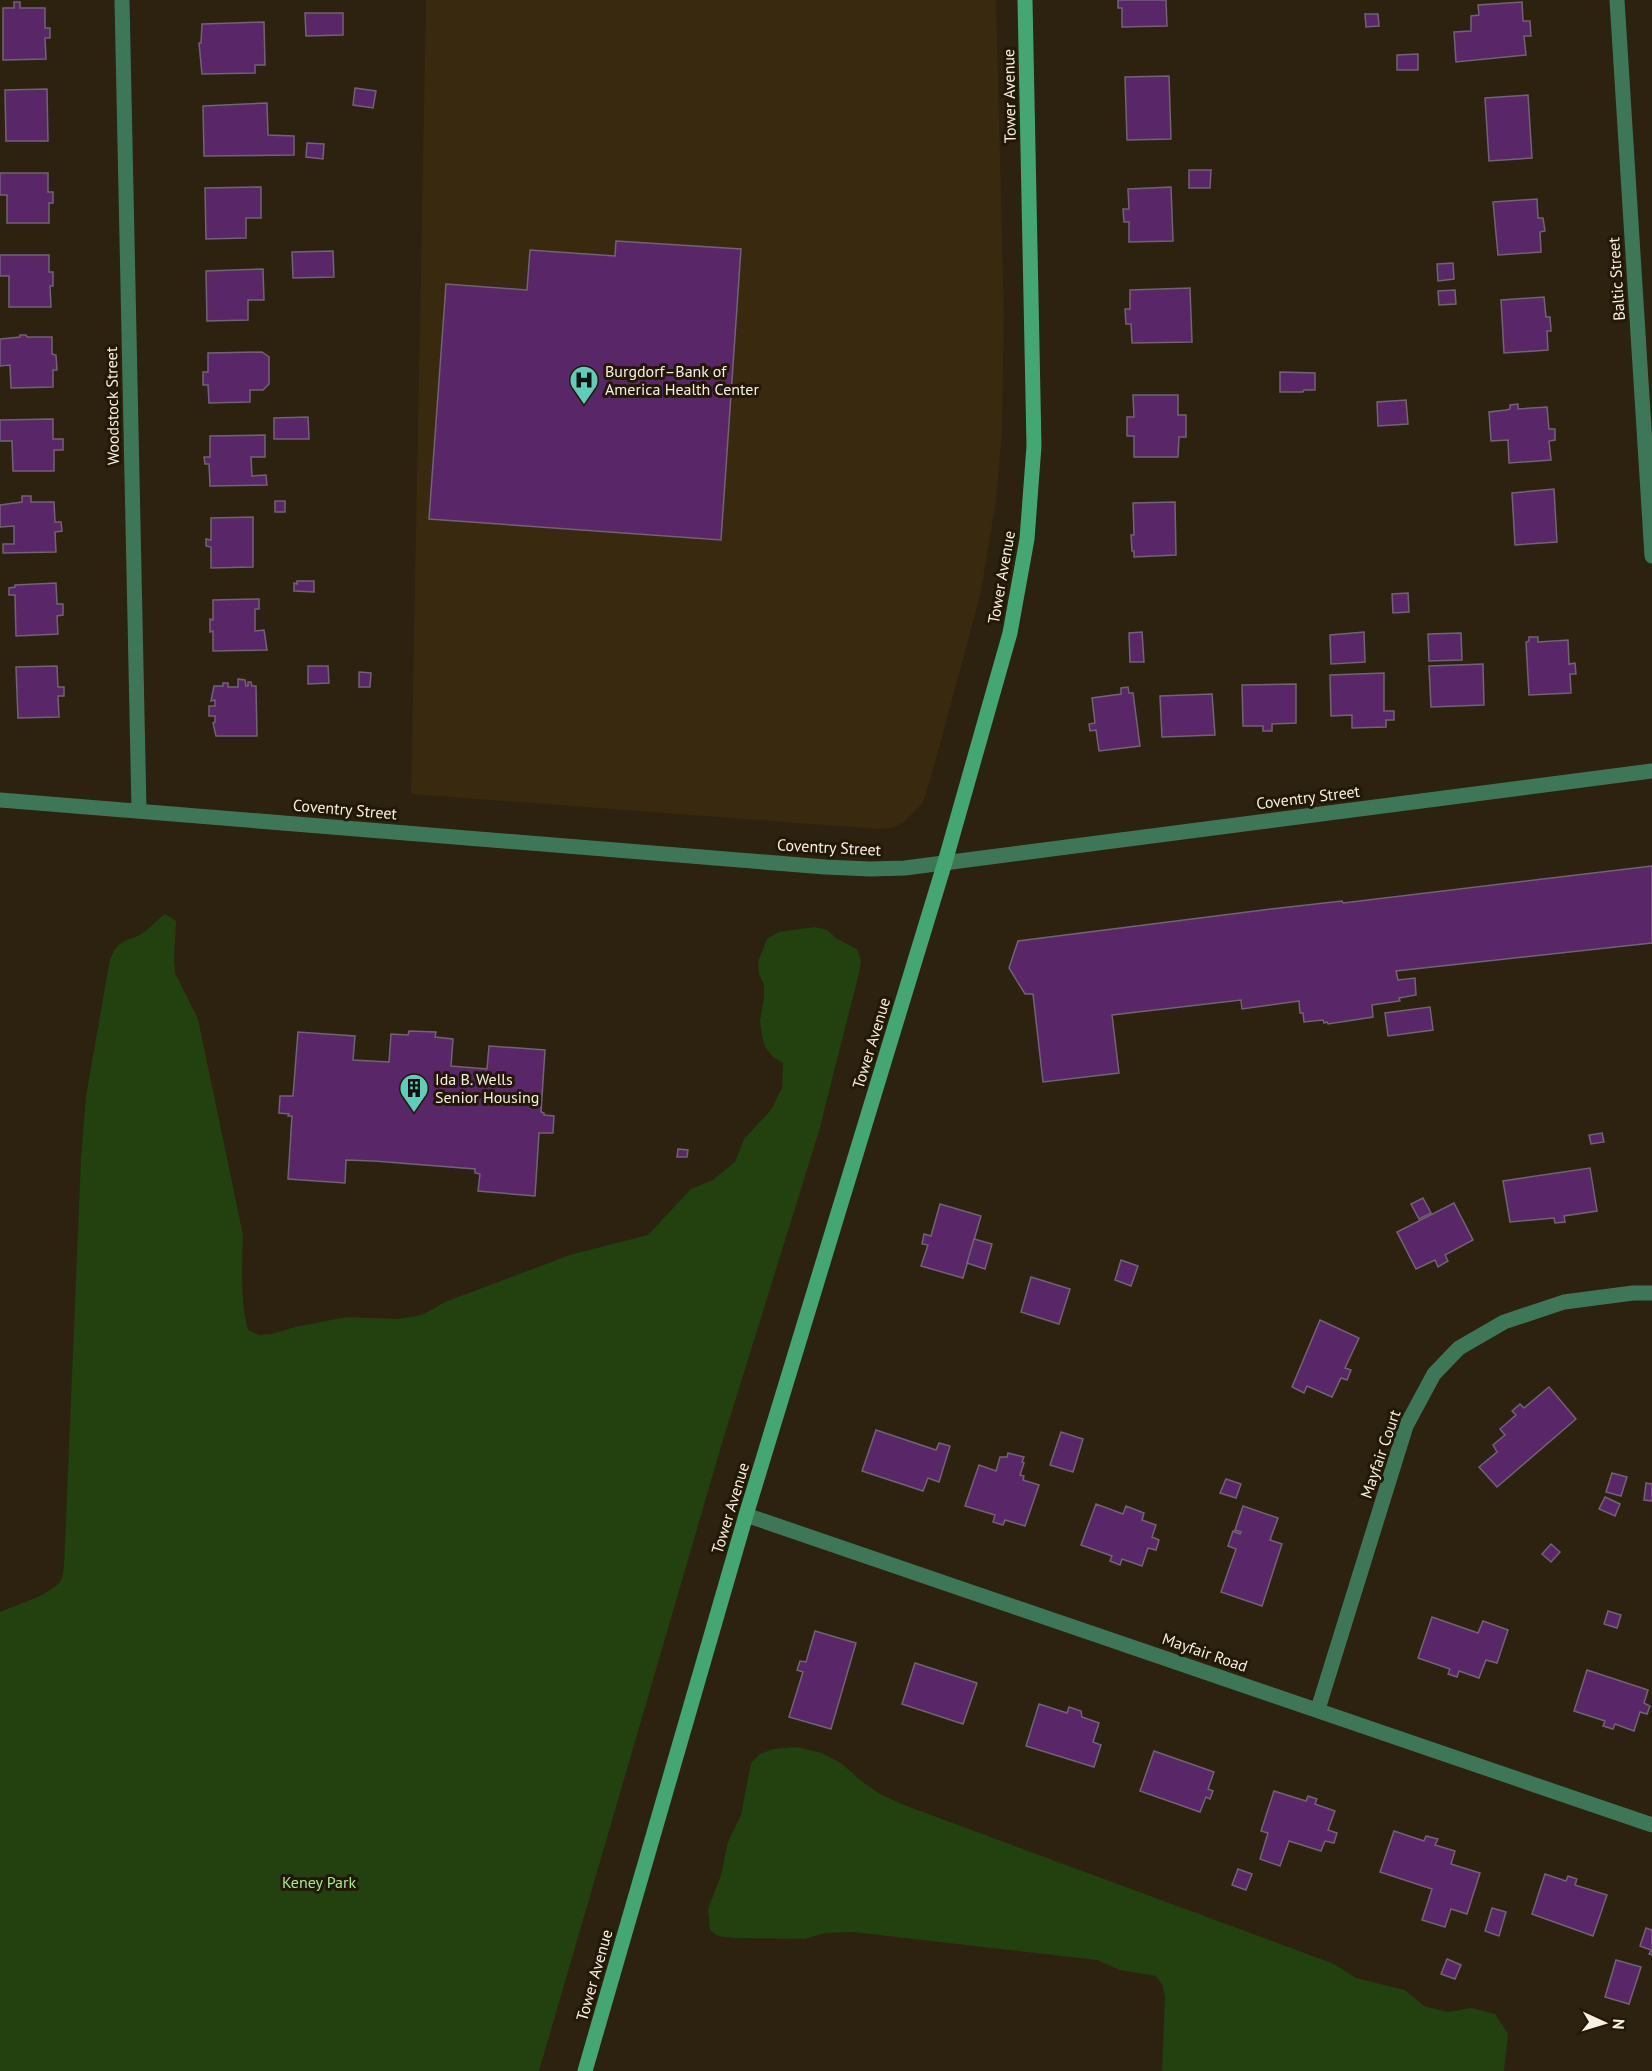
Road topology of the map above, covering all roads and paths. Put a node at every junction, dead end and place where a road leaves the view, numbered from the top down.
1 (122, 0) edge
2 (1025, 0) edge
3 (1617, 0) edge
4 (1652, 556) edge
5 (1652, 771) edge
6 (0, 800) edge
7 (139, 810) junction
8 (945, 862) junction
9 (1652, 1293) edge
10 (746, 1515) junction
11 (1318, 1710) junction
12 (1652, 1825) edge
13 (585, 2071) edge

1 - 7 street, Woodstock Street
2 - 8 main road, Tower Avenue
3 - 4 street, Baltic Street
5 - 8 street, Coventry Street
6 - 7 street, Coventry Street
7 - 8 street, Coventry Street
8 - 10 main road, Tower Avenue
9 - 11 street, Mayfair Court
10 - 11 street, Mayfair Road
10 - 13 main road, Tower Avenue
11 - 12 street, Mayfair Road

